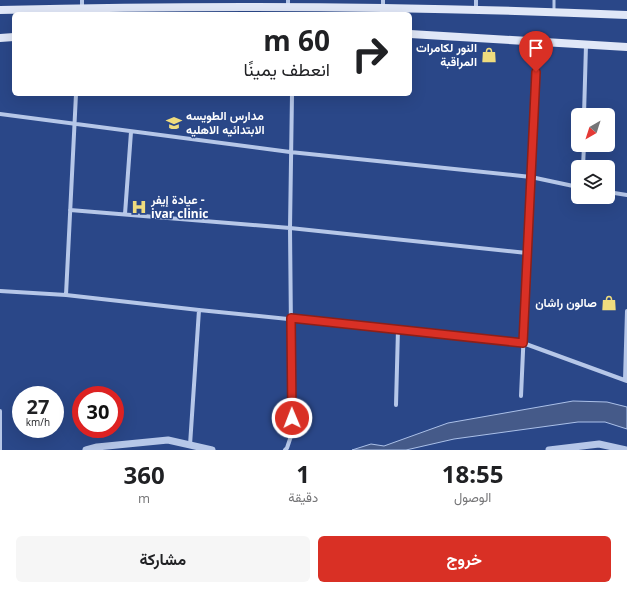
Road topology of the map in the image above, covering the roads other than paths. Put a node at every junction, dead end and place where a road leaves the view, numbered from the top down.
1 (476, 0) edge
2 (554, 0) edge
3 (82, 4) edge
4 (288, 4) edge
5 (383, 4) edge
6 (476, 9) junction
7 (0, 10) edge
8 (554, 12) junction
9 (627, 15) edge
10 (412, 34) edge
11 (0, 38) edge
12 (12, 38) edge
13 (537, 42) junction
14 (586, 45) junction
15 (627, 47) edge
16 (76, 96) edge
17 (292, 96) edge
18 (584, 108) edge
19 (0, 114) edge
20 (76, 125) junction
21 (130, 132) junction
22 (290, 152) junction
23 (531, 177) junction
24 (571, 186) edge
25 (615, 193) edge
26 (627, 195) edge
27 (70, 210) junction
28 (125, 214) junction
29 (290, 228) junction
30 (527, 253) junction
31 (0, 291) edge
32 (66, 295) junction
33 (199, 310) junction
34 (627, 311) edge
35 (291, 318) junction
36 (398, 329) junction
37 (523, 343) junction
38 (626, 380) edge
39 (521, 396) dead end
40 (396, 405) dead end
41 (0, 411) edge
42 (190, 445) junction
43 (0, 450) edge
44 (86, 450) edge
45 (212, 450) edge
46 (285, 450) edge
47 (549, 450) edge
48 (626, 450) edge

1 - 6 street
2 - 8 lane
3 - 4 main road
3 - 7 main road
4 - 5 main road
5 - 6 main road
6 - 8 main road
8 - 9 main road
10 - 13 main road
11 - 12 main road
13 - 14 main road
13 - 23 street
14 - 15 main road
14 - 18 street
16 - 20 street
17 - 22 street
19 - 20 street
20 - 21 street
20 - 27 street
21 - 22 street
21 - 28 street
22 - 23 street
22 - 29 street
23 - 24 street
23 - 30 street
25 - 26 street
27 - 28 street
27 - 32 street
28 - 29 street
29 - 30 street
29 - 35 street
30 - 37 street
31 - 32 street
32 - 33 street
33 - 35 street
33 - 42 street
34 - 38 street
35 - 36 street
35 - 46 street
36 - 37 street
36 - 40 street
37 - 38 street
37 - 39 street
41 - 43 street
42 - 44 street
42 - 45 street
47 - 48 street

